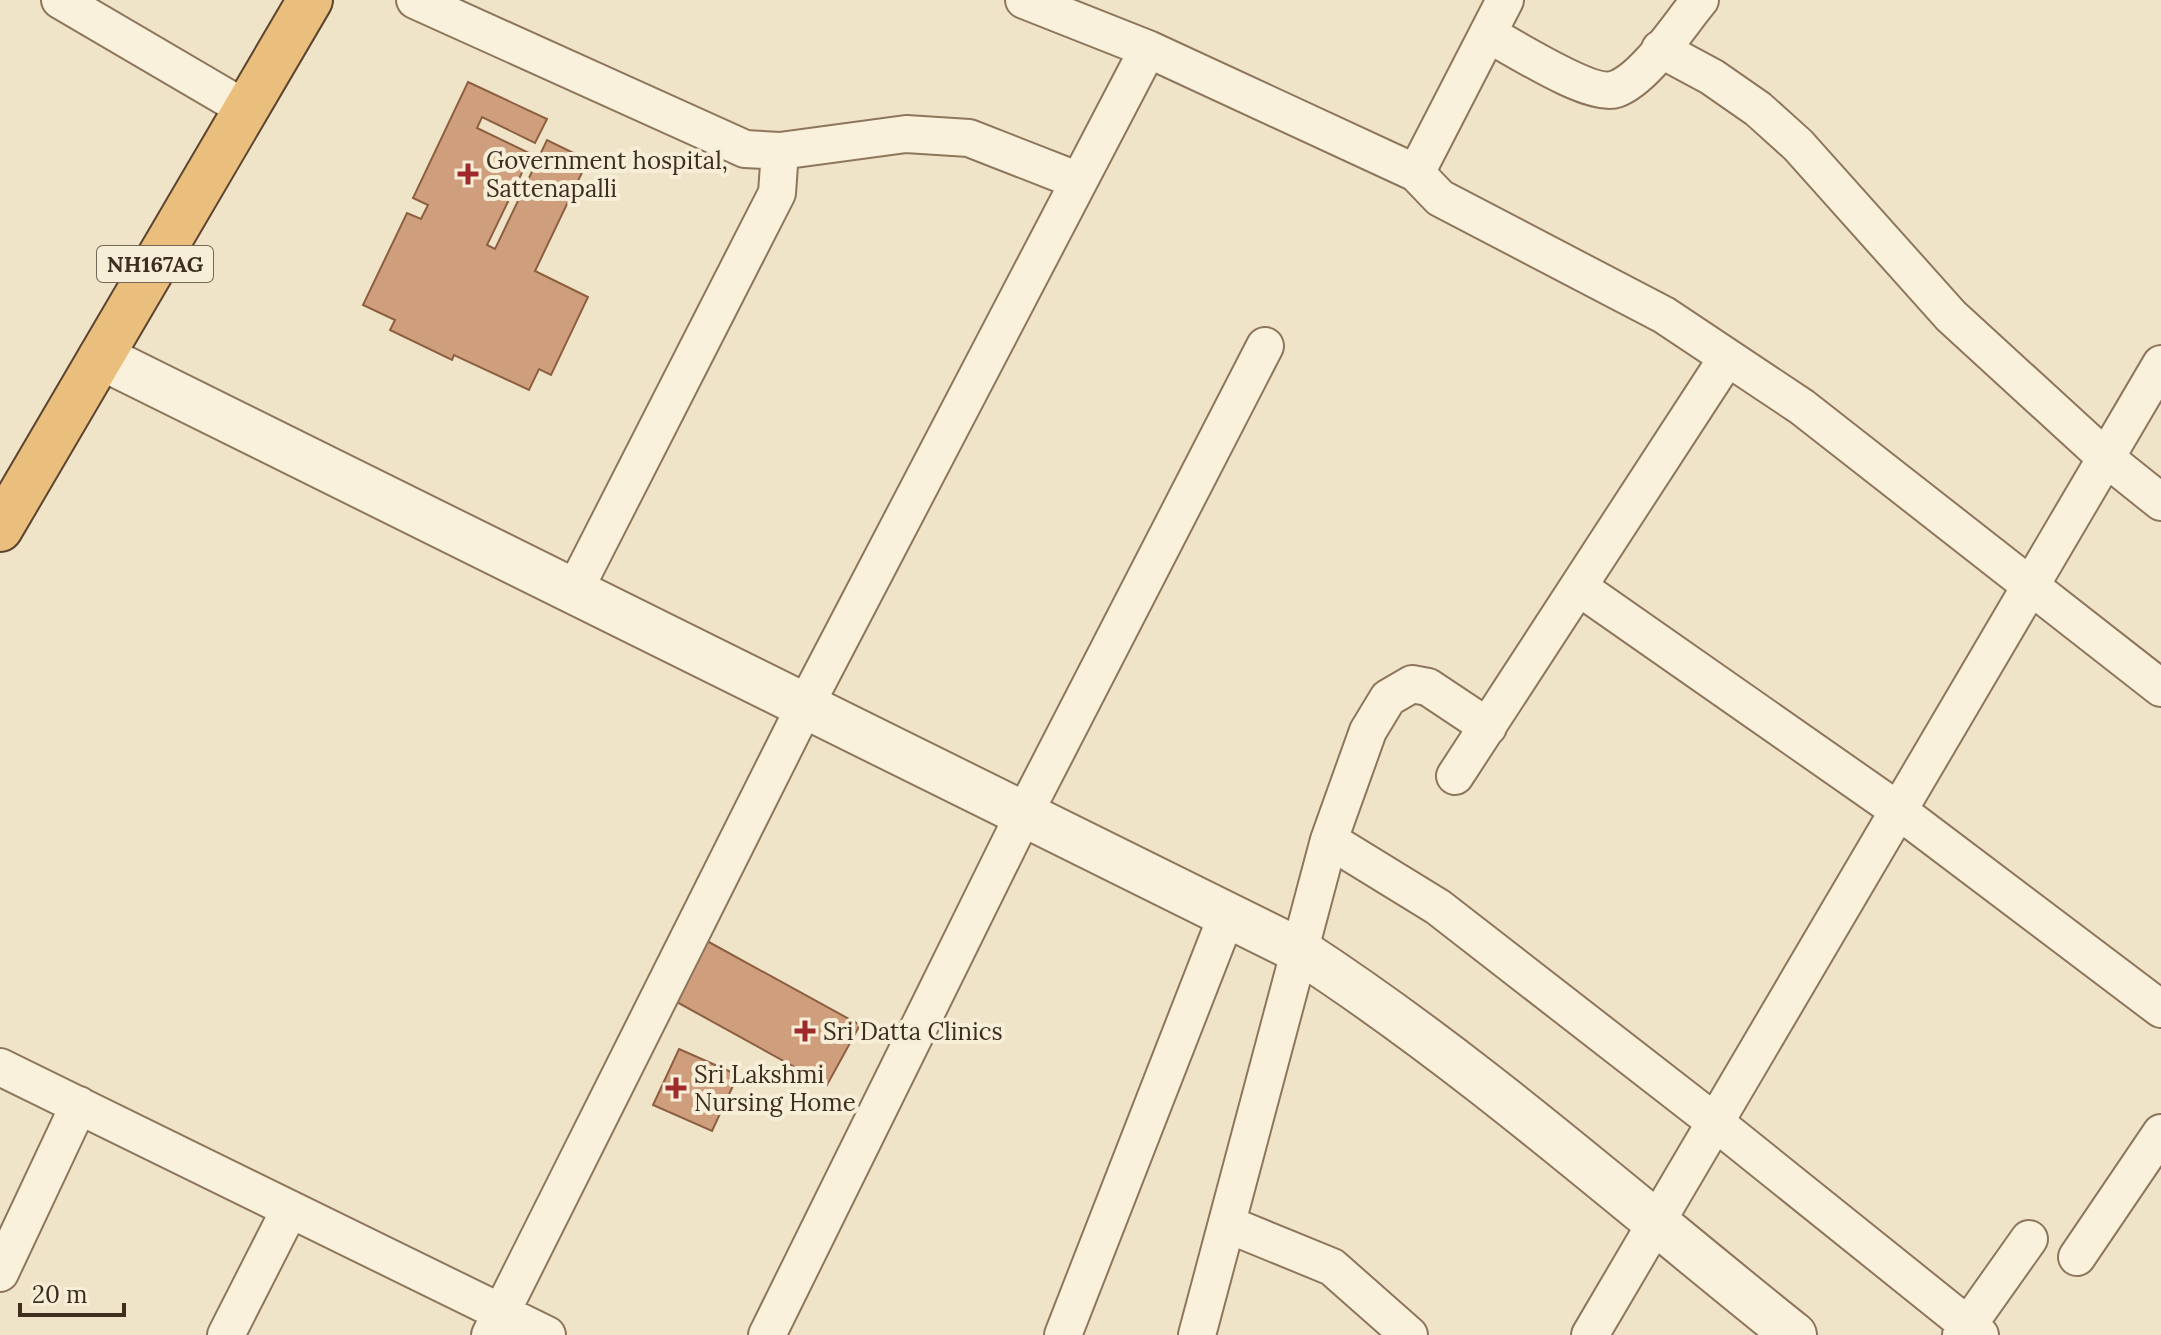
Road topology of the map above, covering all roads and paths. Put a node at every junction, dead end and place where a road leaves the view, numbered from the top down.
1 (60, 0) edge
2 (310, 0) edge
3 (415, 0) edge
4 (1024, 0) edge
5 (1505, 0) edge
6 (1700, 0) edge
7 (1488, 34) junction
8 (1148, 49) junction
9 (1660, 49) junction
10 (246, 109) junction
11 (780, 151) junction
12 (1416, 173) junction
13 (1079, 181) junction
14 (1265, 346) dead end
15 (101, 357) junction
16 (1727, 358) junction
17 (2161, 364) edge
18 (2106, 458) junction
19 (2161, 502) edge
20 (0, 529) edge
21 (2030, 587) junction
22 (1580, 588) junction
23 (574, 591) junction
24 (2161, 688) edge
25 (805, 706) junction
26 (1488, 727) junction
27 (1455, 776) dead end
28 (1899, 811) junction
29 (1024, 814) junction
30 (1329, 840) junction
31 (1227, 915) junction
32 (1300, 951) junction
33 (2161, 1009) edge
34 (0, 1067) edge
35 (79, 1105) junction
36 (1716, 1123) junction
37 (2161, 1133) edge
38 (290, 1209) junction
39 (1227, 1224) junction
40 (1657, 1225) junction
41 (2029, 1239) dead end
42 (2077, 1257) dead end
43 (0, 1273) edge
44 (496, 1324) edge
45 (1970, 1332) edge
46 (226, 1335) edge
47 (547, 1335) edge
48 (767, 1335) edge
49 (1063, 1335) edge
50 (1197, 1335) edge
51 (1409, 1335) edge
52 (1590, 1335) edge
53 (1794, 1335) edge

1 - 10 street
2 - 10 highway, NH167AG
3 - 11 street
4 - 8 street
5 - 7 street
6 - 9 street
7 - 9 street
7 - 12 street
8 - 12 street
8 - 13 street
9 - 18 street
10 - 15 highway, NH167AG
11 - 13 street
11 - 23 street
12 - 16 street
13 - 25 street
14 - 29 street
15 - 20 highway, NH167AG
15 - 23 street
16 - 21 street
16 - 22 street
17 - 18 street
18 - 19 street
18 - 21 street
21 - 24 street
21 - 28 street
22 - 26 street
22 - 28 street
23 - 25 street
25 - 29 street
25 - 44 street
26 - 27 street
26 - 30 street
28 - 33 street
28 - 36 street
29 - 31 street
29 - 48 street
30 - 32 street
30 - 36 street
31 - 32 street
31 - 49 street
32 - 39 street
32 - 40 street
34 - 35 street
35 - 38 street
35 - 43 street
36 - 40 street
36 - 45 street
37 - 42 street
38 - 44 street
38 - 46 street
39 - 50 street
39 - 51 street
40 - 52 street
40 - 53 street
41 - 45 street
44 - 47 street

